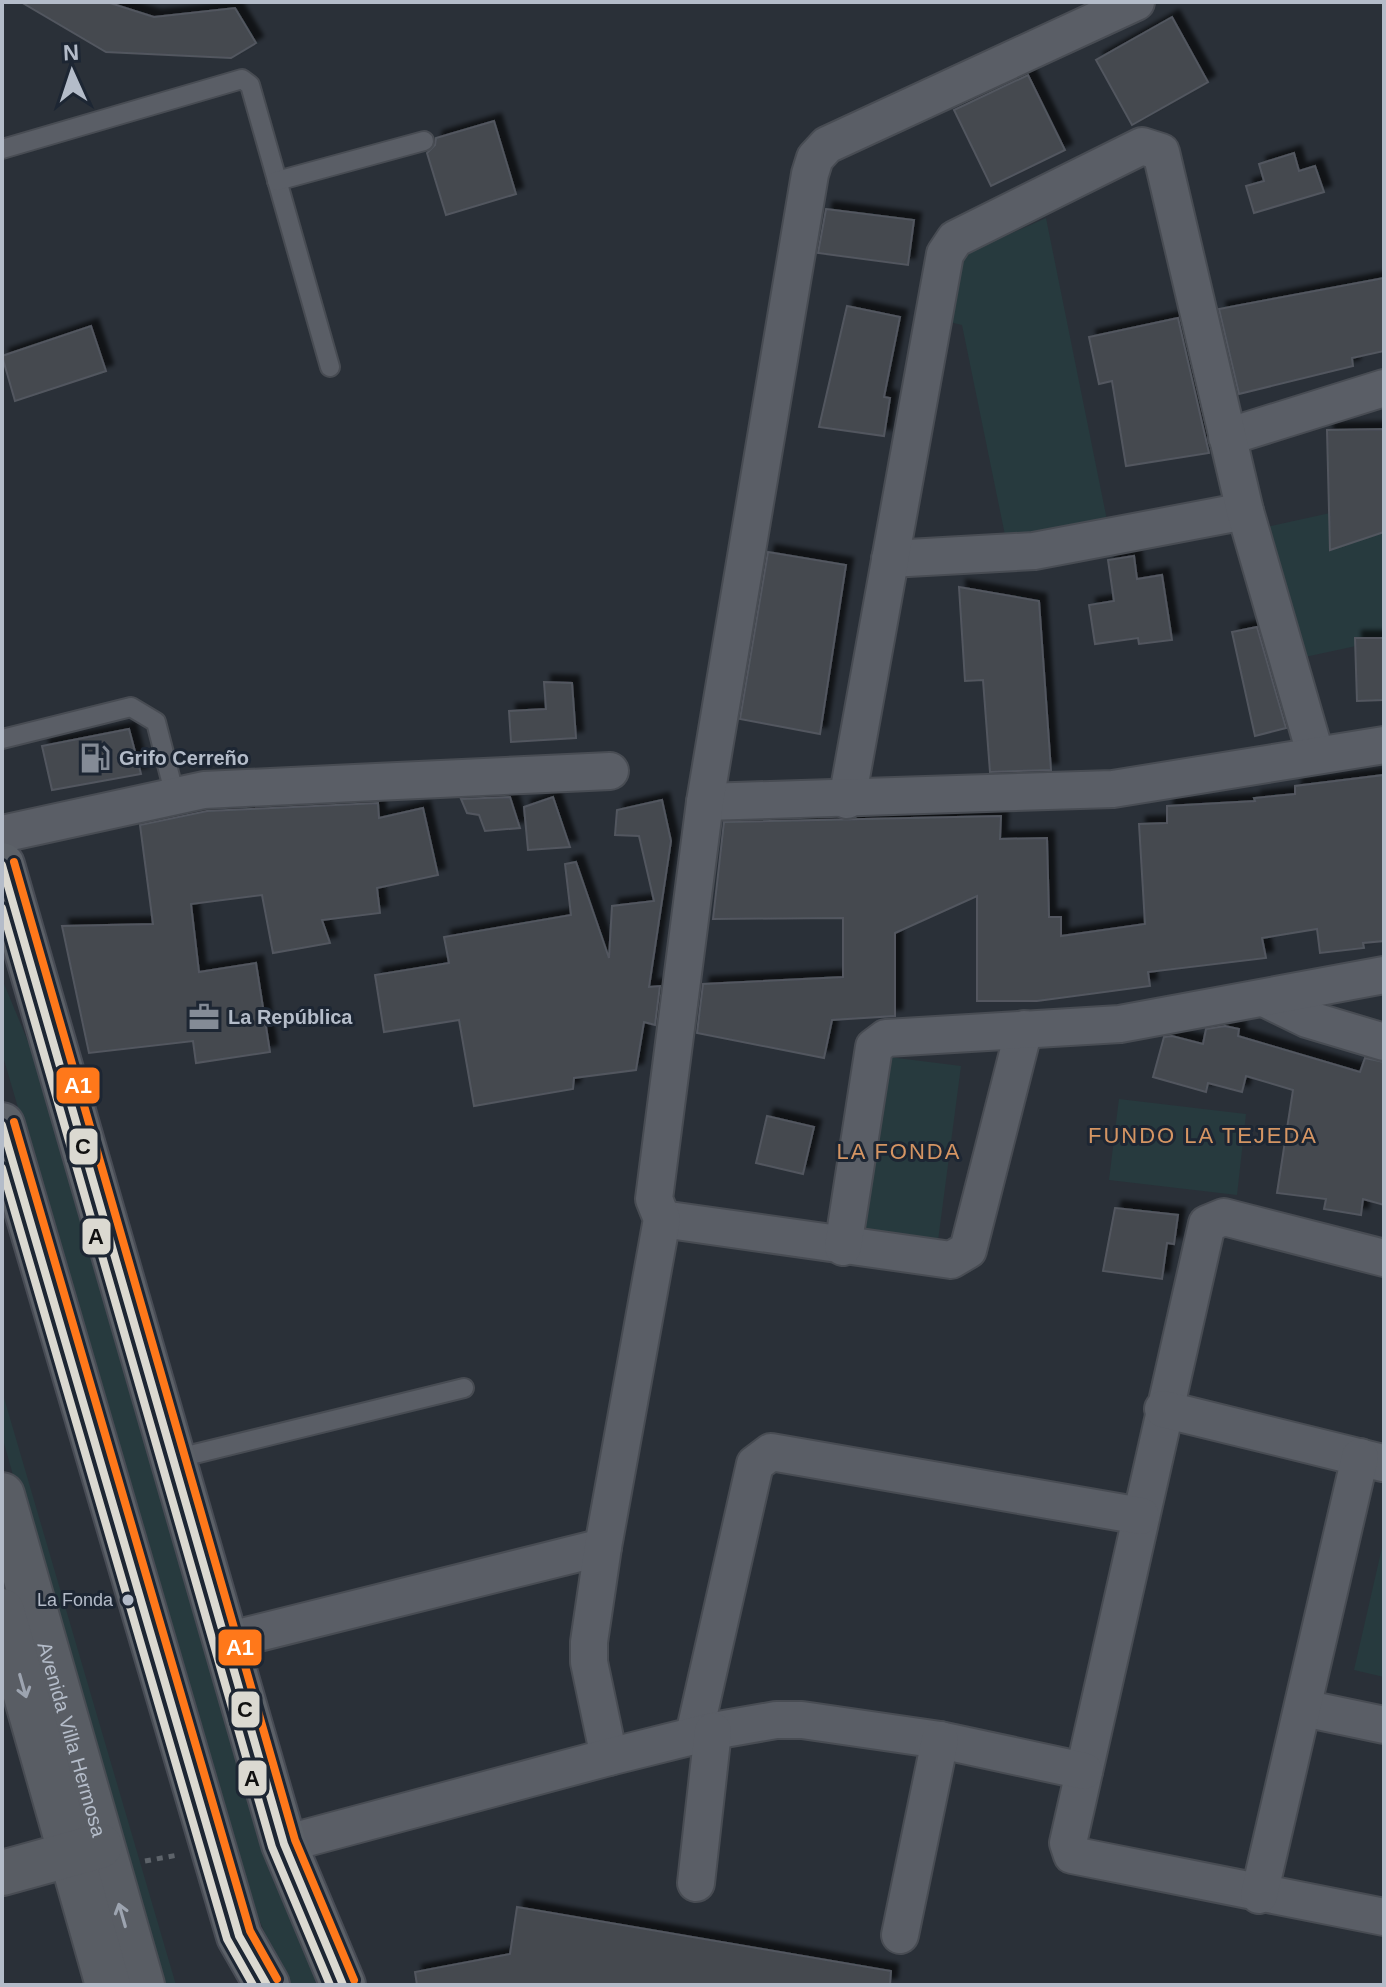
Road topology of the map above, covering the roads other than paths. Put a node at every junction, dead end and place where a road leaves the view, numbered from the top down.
1 (1136, 2) edge
2 (424, 141) dead end
3 (2, 149) edge
4 (277, 181) junction
5 (330, 367) dead end
6 (1384, 388) edge
7 (1227, 437) junction
8 (1245, 511) junction
9 (890, 559) junction
10 (2, 739) edge
11 (1384, 745) edge
12 (1315, 753) junction
13 (610, 771) dead end
14 (175, 796) junction
15 (847, 800) junction
16 (705, 802) junction
17 (2, 834) edge
18 (2, 865) edge
19 (2, 928) edge
20 (1384, 975) edge
21 (1266, 999) junction
22 (1024, 1029) junction
23 (54, 1042) junction
24 (1384, 1042) edge
25 (2, 1125) edge
26 (662, 1219) junction
27 (843, 1247) junction
28 (1384, 1258) edge
29 (464, 1388) dead end
30 (1163, 1409) junction
31 (174, 1459) junction
32 (1372, 1460) edge
33 (2, 1495) edge
34 (1141, 1516) junction
35 (603, 1547) junction
36 (2, 1611) edge
37 (226, 1641) junction
38 (1303, 1708) junction
39 (1384, 1725) edge
40 (703, 1733) junction
41 (940, 1740) junction
42 (609, 1757) junction
43 (1084, 1771) junction
44 (284, 1844) junction
45 (86, 1850) junction
46 (2, 1873) edge
47 (696, 1883) dead end
48 (1259, 1895) junction
49 (1384, 1917) edge
50 (900, 1935) dead end
51 (239, 1936) junction
52 (108, 1985) edge
53 (142, 1985) edge
54 (246, 1985) edge
55 (267, 1985) edge
56 (343, 1985) edge

1 - 16 street
2 - 4 lane
3 - 4 lane
4 - 5 lane
6 - 7 street
7 - 8 street
7 - 9 street
8 - 9 street
8 - 12 street
9 - 15 street
10 - 14 lane
11 - 12 street
12 - 15 street
13 - 14 street
14 - 17 street
15 - 16 street
16 - 26 street
18 - 23 main road
19 - 23 main road
20 - 21 street
21 - 22 street
21 - 24 street
22 - 27 street
22 - 27 street
23 - 31 main road
25 - 51 main road
26 - 27 street
26 - 35 street
28 - 30 street
29 - 31 lane
30 - 32 street
30 - 34 street
31 - 37 main road
32 - 38 street
33 - 45 main road, Avenida Villa Hermosa
34 - 40 street
34 - 43 street
35 - 37 street
35 - 42 street
36 -> 45 main road, Avenida Villa Hermosa
37 - 44 main road
38 - 39 street
38 - 48 street
40 - 41 street
40 - 42 street
40 - 47 street
41 - 43 street
41 - 50 street
42 - 44 street
43 - 48 street
44 - 56 main road
45 - 46 main road
45 - 52 main road, Avenida Villa Hermosa
53 -> 45 main road, Avenida Villa Hermosa
48 - 49 street
51 - 54 street
51 - 55 main road

